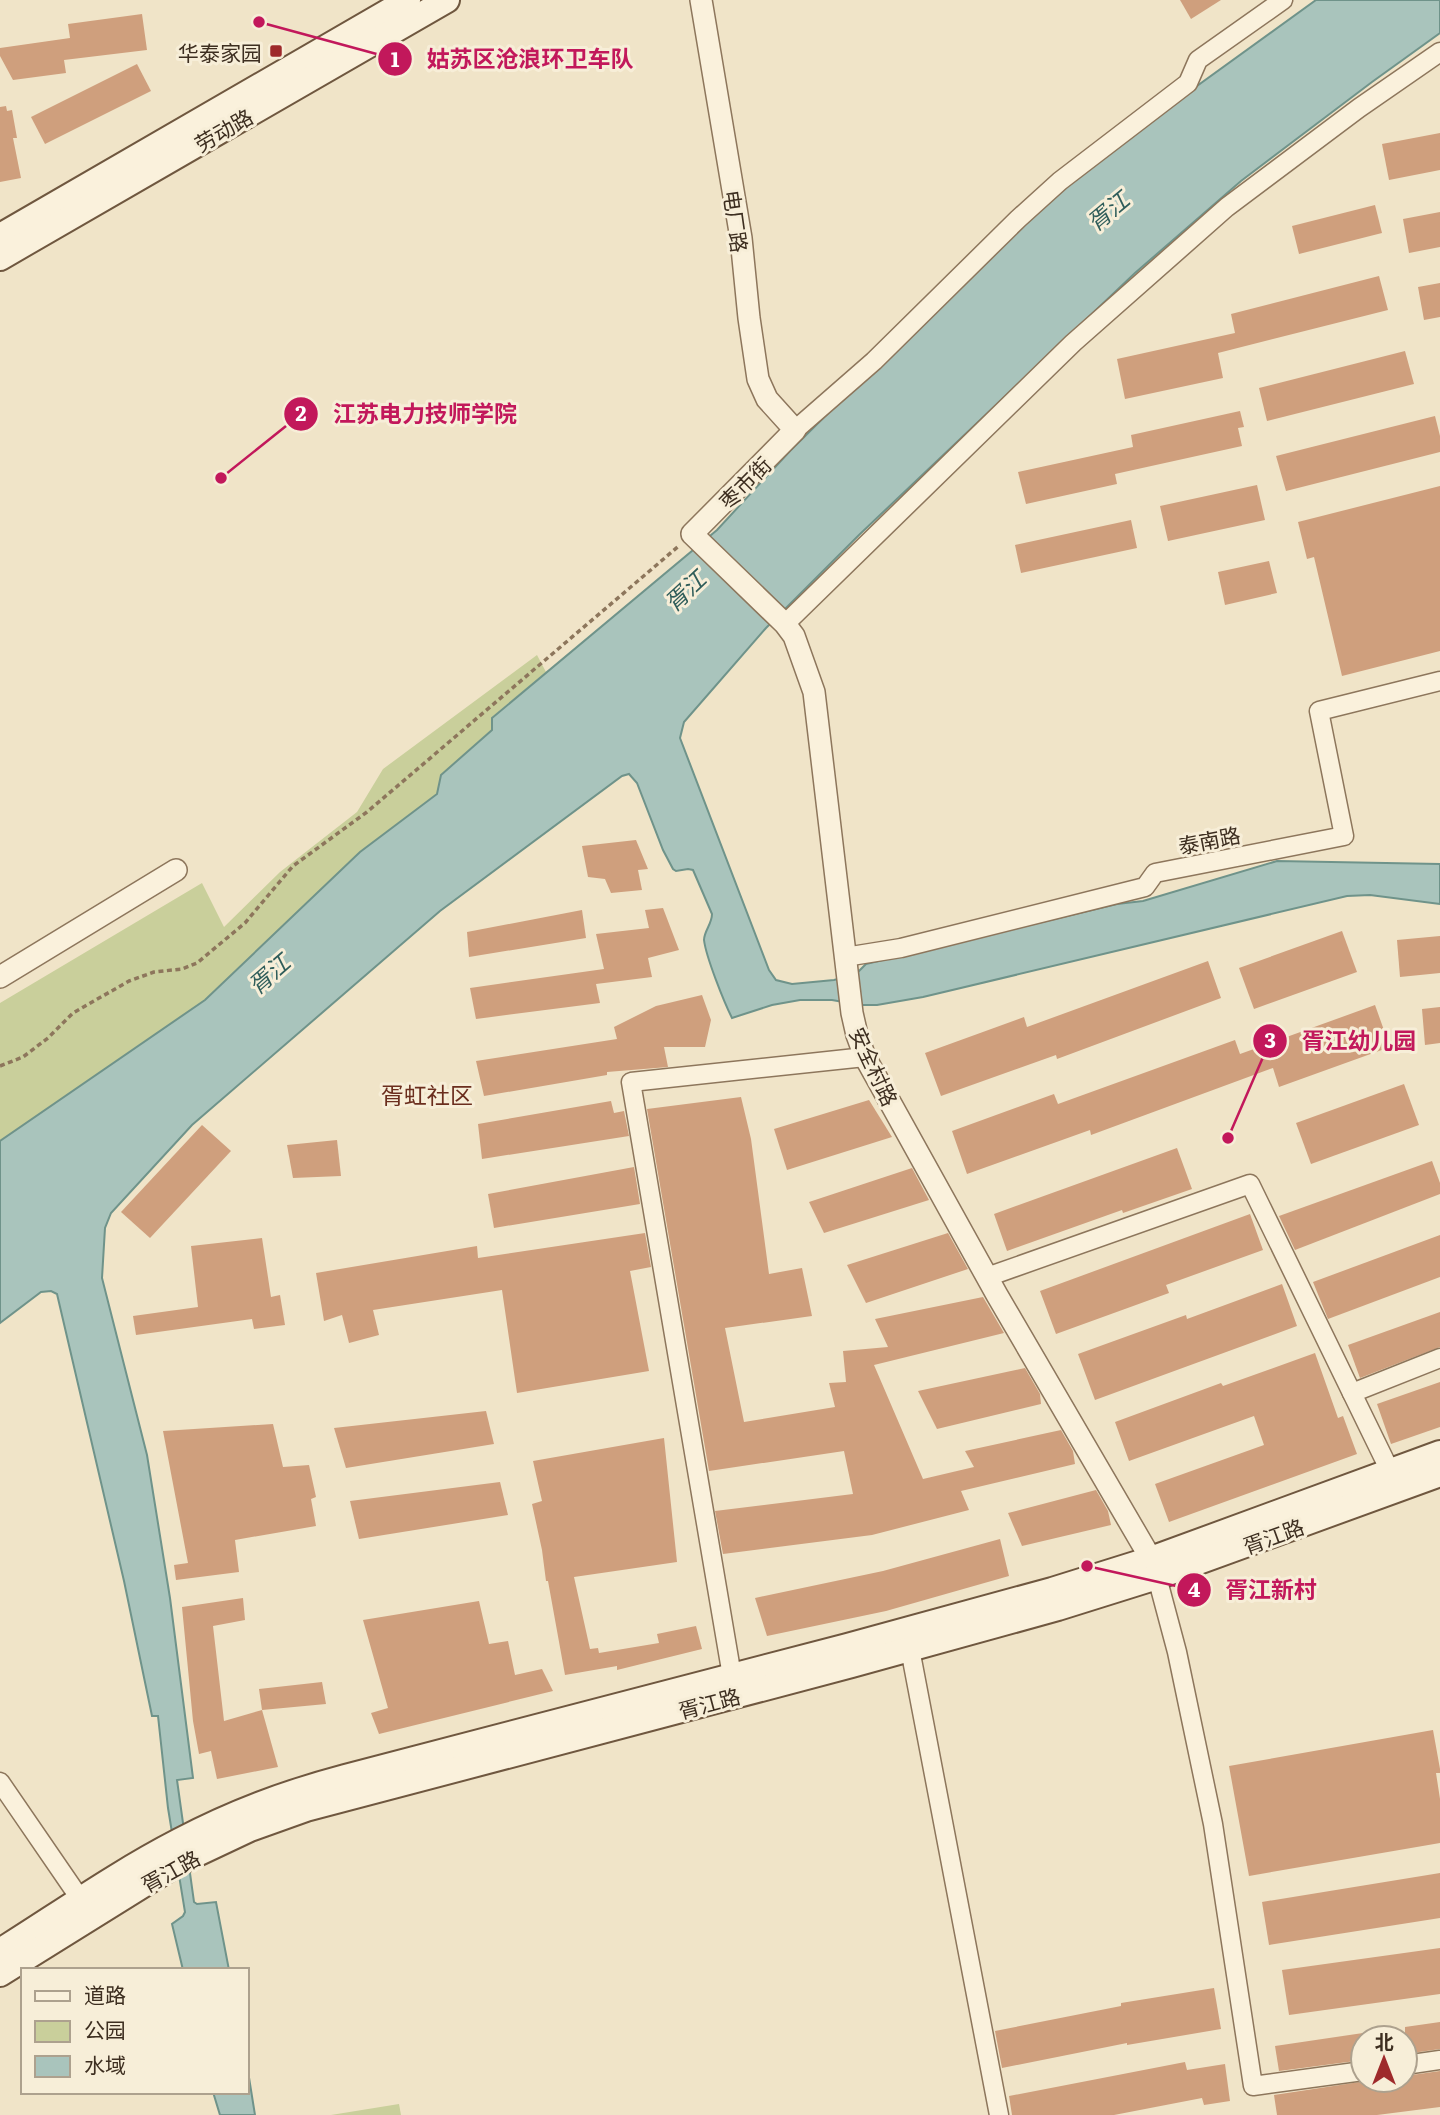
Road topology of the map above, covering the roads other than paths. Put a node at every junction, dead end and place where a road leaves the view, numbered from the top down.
1 (408, 0) edge
2 (447, 0) edge
3 (701, 0) edge
4 (1283, 0) edge
5 (1440, 52) edge
6 (0, 236) edge
7 (0, 258) edge
8 (795, 430) junction
9 (696, 538) joint
10 (783, 621) junction
11 (1440, 681) edge
12 (176, 870) dead end
13 (845, 964) junction
14 (0, 977) edge
15 (865, 1057) junction
16 (986, 1277) junction
17 (1440, 1358) edge
18 (1352, 1393) junction
19 (1440, 1453) edge
20 (1390, 1471) junction
21 (1440, 1474) edge
22 (1154, 1568) junction
23 (910, 1649) junction
24 (732, 1676) junction
25 (0, 1782) edge
26 (271, 1811) junction
27 (123, 1885) junction
28 (81, 1900) junction
29 (0, 1951) edge
30 (0, 1973) edge
31 (1440, 2060) edge
32 (1419, 2063) edge
33 (1349, 2073) edge
34 (999, 2115) edge

1 - 6 main road, 劳动路
2 - 7 main road, 劳动路
3 - 8 street, 电厂路
4 - 8 street
5 - 10 street
8 - 9 street, 枣市街
9 - 10 street, 安全村路
10 - 13 street, 安全村路
11 - 13 street, 泰南路
12 - 14 street
13 - 15 street, 安全村路
15 - 16 street, 安全村路
15 - 24 street
16 - 18 street
16 - 22 street, 安全村路
17 - 18 street
18 - 20 street
19 - 20 main road, 胥江路
20 - 22 main road, 胥江路
21 - 22 main road, 胥江路
22 - 23 main road, 胥江路
22 - 24 main road, 胥江路
22 - 33 street
23 - 26 main road, 胥江路
23 - 34 street
24 - 26 main road, 胥江路
25 - 28 street
26 - 27 main road, 胥江路
27 - 28 main road, 胥江路
27 - 30 main road, 胥江路
28 - 29 main road, 胥江路
31 - 32 street

